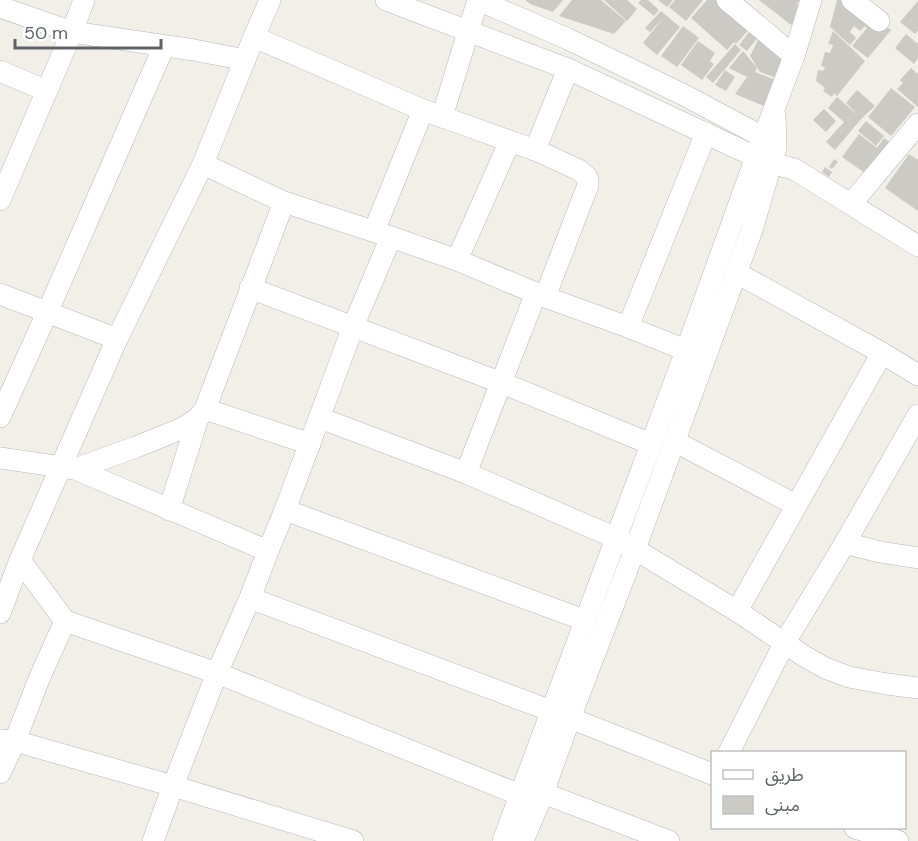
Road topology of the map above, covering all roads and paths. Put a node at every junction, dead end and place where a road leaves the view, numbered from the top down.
1 (84, 0) edge
2 (270, 0) edge
3 (386, 0) edge
4 (478, 0) edge
5 (727, 0) edge
6 (811, 0) edge
7 (852, 0) edge
8 (0, 7) edge
9 (879, 21) dead end
10 (468, 30) junction
11 (72, 32) junction
12 (254, 37) junction
13 (164, 46) junction
14 (794, 56) junction
15 (245, 60) junction
16 (568, 69) junction
17 (0, 71) edge
18 (47, 91) junction
19 (433, 113) junction
20 (918, 124) edge
21 (706, 133) junction
22 (510, 141) junction
23 (535, 150) junction
24 (766, 151) junction
25 (8, 159) edge
26 (203, 164) junction
27 (0, 200) edge
28 (284, 202) junction
29 (851, 204) junction
30 (383, 234) junction
31 (918, 246) edge
32 (457, 260) junction
33 (736, 273) junction
34 (250, 288) junction
35 (0, 294) edge
36 (541, 295) junction
37 (47, 313) junction
38 (353, 327) junction
39 (628, 327) junction
40 (117, 339) junction
41 (882, 353) junction
42 (695, 354) junction
43 (918, 375) edge
44 (502, 384) junction
45 (201, 414) junction
46 (918, 415) edge
47 (0, 417) edge
48 (320, 418) junction
49 (674, 441) junction
50 (310, 444) junction
51 (651, 444) junction
52 (0, 458) edge
53 (68, 468) junction
54 (466, 473) junction
55 (796, 505) junction
56 (169, 510) junction
57 (285, 510) junction
58 (616, 538) junction
59 (844, 543) junction
60 (635, 549) junction
61 (268, 551) junction
62 (918, 558) edge
63 (20, 560) junction
64 (250, 598) junction
65 (737, 611) junction
66 (0, 613) edge
67 (584, 620) junction
68 (64, 621) junction
69 (785, 642) junction
70 (217, 673) junction
71 (918, 688) edge
72 (560, 715) junction
73 (8, 741) edge
74 (730, 751) edge
75 (0, 772) edge
76 (711, 774) edge
77 (173, 786) junction
78 (543, 793) junction
79 (520, 795) junction
80 (858, 829) edge
81 (153, 841) edge
82 (353, 841) edge
83 (503, 841) edge
84 (523, 841) edge
85 (669, 841) edge
86 (898, 841) edge

1 - 11 street
2 - 12 street
3 - 10 street
4 - 10 street
4 - 24 street
5 - 14 street
6 - 14 street
7 - 9 street
8 - 11 street
10 - 16 street
10 - 19 street
11 - 13 street
11 - 18 street
12 - 15 street
12 - 19 street
13 - 15 street
13 - 37 street
14 - 24 street
15 - 26 street
16 - 21 street
16 - 23 street
17 - 18 street
18 - 25 street
19 - 22 street
19 - 30 street
20 - 29 street
21 - 24 street
21 - 39 street
22 - 23 street
22 - 32 street
23 - 36 street
24 - 29 street
24 - 33 street
24 - 42 street
25 - 27 street
26 - 28 street
26 - 40 street
28 - 30 street
28 - 34 street
29 - 31 street
30 - 32 street
30 - 38 street
32 - 36 street
33 - 41 street
33 - 42 street
34 - 38 street
34 - 45 street
35 - 37 street
36 - 39 street
36 - 44 street
37 - 40 street
37 - 47 street
38 - 44 street
38 - 48 street
39 - 42 street
40 - 53 street
41 - 43 street
41 - 55 street
42 - 49 street
42 - 51 street
44 - 51 street
44 - 54 street
45 - 50 street
45 - 53 street
45 - 56 street
46 - 59 street
48 - 50 street
48 - 54 street
49 - 55 street
49 - 60 street
50 - 57 street
51 - 58 street
52 - 53 street
53 - 56 street
53 - 63 street
54 - 58 street
55 - 65 street
56 - 61 street
57 - 61 street
57 - 67 street
58 - 60 street
58 - 67 street
59 - 62 street
59 - 69 street
60 - 65 street
60 - 72 street
61 - 64 street
63 - 66 street
63 - 68 street
64 - 70 street
64 - 72 street
65 - 69 street
67 - 72 street
68 - 70 street
68 - 73 street
69 - 71 street
69 - 74 street
70 - 77 street
70 - 79 street
72 - 76 street
72 - 78 street
72 - 79 street
73 - 75 street
73 - 77 street
77 - 81 street
77 - 82 street
78 - 84 street
78 - 85 street
79 - 83 street
80 - 86 street

